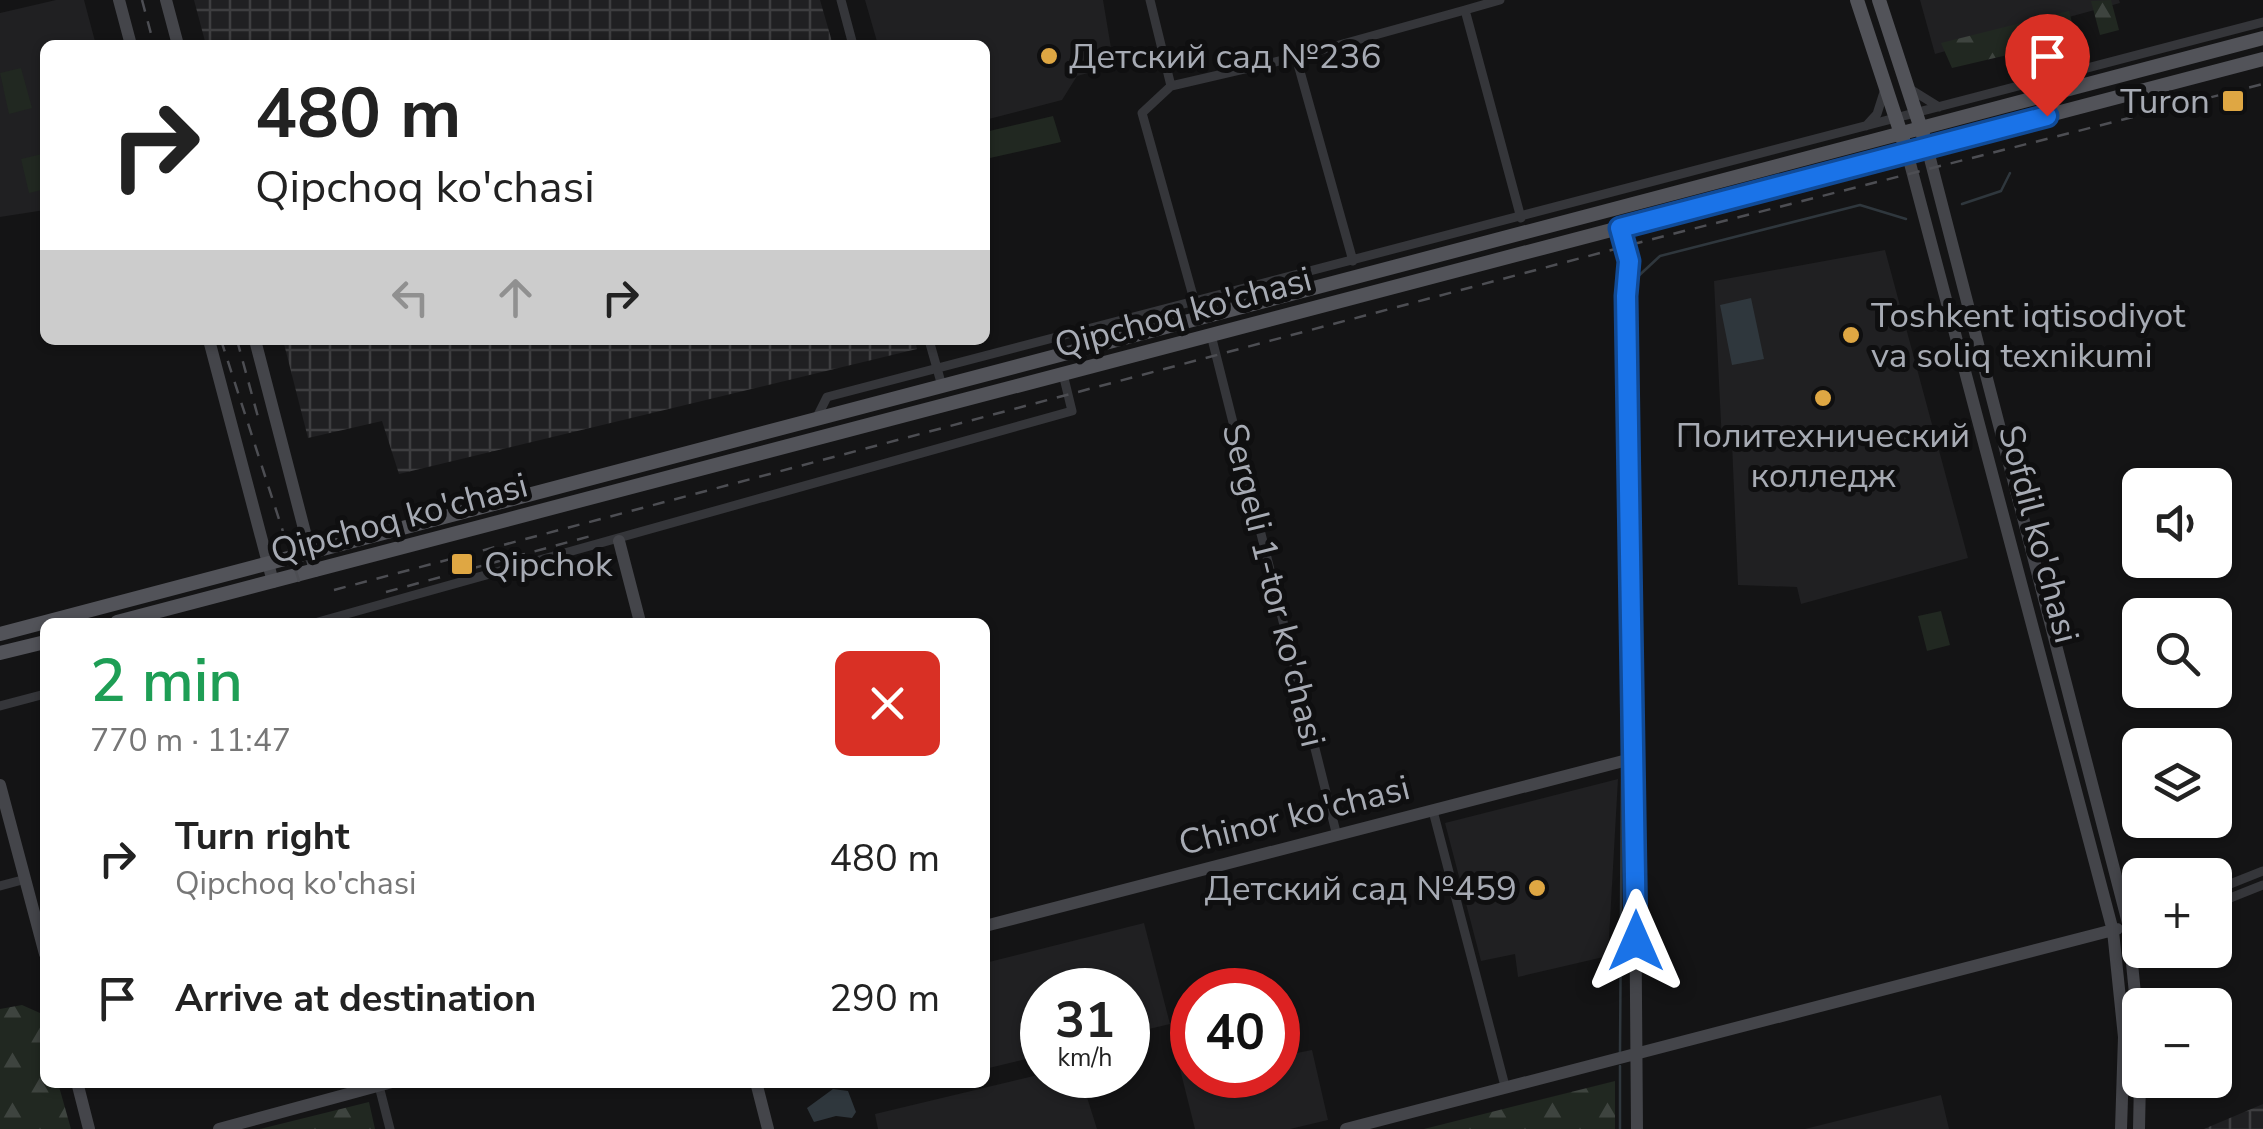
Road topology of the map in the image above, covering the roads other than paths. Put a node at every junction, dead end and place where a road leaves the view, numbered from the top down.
1 (119, 0) edge
2 (166, 0) edge
3 (841, 0) edge
4 (1150, 0) edge
5 (1500, 0) edge
6 (1858, 0) edge
7 (1879, 0) edge
8 (1465, 10) junction
9 (2263, 22) edge
10 (2263, 38) edge
11 (130, 40) edge
12 (177, 40) edge
13 (851, 40) edge
14 (1296, 57) junction
15 (2263, 59) edge
16 (2153, 67) junction
17 (1905, 80) junction
18 (1885, 85) junction
19 (1171, 86) junction
20 (2158, 86) junction
21 (1941, 107) junction
22 (1918, 121) junction
23 (1898, 126) junction
24 (1864, 127) junction
25 (1926, 147) junction
26 (1906, 152) junction
27 (1939, 195) junction
28 (1656, 198) junction
29 (1919, 201) junction
30 (1662, 217) junction
31 (1521, 218) junction
32 (1620, 228) junction
33 (1353, 261) junction
34 (1195, 303) junction
35 (1212, 335) junction
36 (209, 345) edge
37 (256, 345) edge
38 (931, 345) edge
39 (1095, 346) junction
40 (1100, 364) junction
41 (937, 369) junction
42 (1063, 374) junction
43 (942, 386) junction
44 (816, 419) junction
45 (822, 438) junction
46 (508, 500) junction
47 (2023, 518) junction
48 (513, 519) junction
49 (2005, 523) junction
50 (619, 542) junction
51 (310, 551) junction
52 (268, 563) junction
53 (316, 570) junction
54 (273, 582) junction
55 (60, 618) edge
56 (134, 618) edge
57 (333, 618) edge
58 (639, 618) edge
59 (40, 623) edge
60 (0, 634) edge
61 (40, 643) edge
62 (0, 653) edge
63 (40, 695) edge
64 (0, 706) edge
65 (1626, 760) junction
66 (0, 786) edge
67 (1432, 810) junction
68 (1337, 836) junction
69 (2263, 872) edge
70 (26, 879) junction
71 (2122, 880) edge
72 (2232, 884) edge
73 (0, 886) edge
74 (2263, 886) edge
75 (2232, 898) edge
76 (990, 925) edge
77 (2122, 929) edge
78 (2113, 931) junction
79 (40, 934) edge
80 (1625, 1054) junction
81 (1505, 1086) junction
82 (79, 1088) edge
83 (371, 1088) edge
84 (386, 1088) edge
85 (758, 1088) edge
86 (2140, 1098) edge
87 (89, 1129) edge
88 (219, 1129) edge
89 (390, 1129) edge
90 (768, 1129) edge
91 (1346, 1129) edge
92 (1637, 1129) edge
93 (2121, 1129) edge
94 (2139, 1129) edge

1 - 11 street
2 - 12 street
3 - 13 street
4 - 19 street
5 - 8 street
6 - 18 main road
7 - 17 main road
8 - 14 street
8 - 31 street
9 - 21 street, Qipchoq ko'chasi
10 - 16 main road, Qipchoq ko'chasi
14 - 19 street
14 - 33 street
15 - 20 main road, Qipchoq ko'chasi
16 - 20 main road
16 - 22 main road, Qipchoq ko'chasi
17 - 21 street
17 - 22 main road
18 - 23 main road
18 - 24 street
19 - 34 street
20 - 25 main road, Qipchoq ko'chasi
21 - 22 street, Qipchoq ko'chasi
22 - 23 main road, Qipchoq ko'chasi
22 - 25 main road
22 - 26 main road
23 - 24 street, Qipchoq ko'chasi
23 - 26 main road
23 - 28 main road, Qipchoq ko'chasi
24 - 31 street, Qipchoq ko'chasi
25 - 26 main road, Qipchoq ko'chasi
25 - 27 street, Sofdil ko'chasi
26 - 29 street, Sofdil ko'chasi
26 - 30 main road, Qipchoq ko'chasi
27 - 29 street
27 - 47 street, Sofdil ko'chasi
28 - 30 main road
28 - 39 main road, Qipchoq ko'chasi
29 - 49 street, Sofdil ko'chasi
30 - 32 main road, Qipchoq ko'chasi
31 - 33 street, Qipchoq ko'chasi
32 - 35 main road, Qipchoq ko'chasi
32 - 65 street
33 - 34 street, Qipchoq ko'chasi
34 - 41 street, Qipchoq ko'chasi
35 - 40 main road, Qipchoq ko'chasi
35 - 68 street, Sergeli 1-tor ko'chasi
36 - 52 street
37 - 51 street
38 - 41 street
39 - 40 main road
39 - 43 main road, Qipchoq ko'chasi
40 - 42 main road, Qipchoq ko'chasi
41 - 43 street
41 - 44 street, Qipchoq ko'chasi
42 - 45 main road, Qipchoq ko'chasi
42 - 50 street
43 - 44 main road, Qipchoq ko'chasi
44 - 45 main road
44 - 46 main road, Qipchoq ko'chasi
45 - 48 main road, Qipchoq ko'chasi
46 - 48 main road
46 - 51 main road, Qipchoq ko'chasi
47 - 49 street
47 - 71 street, Sofdil ko'chasi
48 - 53 main road, Qipchoq ko'chasi
49 - 78 street, Sofdil ko'chasi
50 - 57 street
50 - 58 street
51 - 52 main road, Qipchoq ko'chasi
51 - 53 street
52 - 54 street
52 - 55 main road, Qipchoq ko'chasi
53 - 54 main road, Qipchoq ko'chasi
54 - 56 main road, Qipchoq ko'chasi
59 - 60 main road, Qipchoq ko'chasi
61 - 62 main road
63 - 64 street
65 - 67 street, Chinor ko'chasi
65 - 80 street
66 - 70 street
67 - 68 street, Chinor ko'chasi
67 - 81 street
68 - 76 street, Chinor ko'chasi
69 - 72 street
70 - 73 street
70 - 79 street
74 - 75 street
77 - 78 street
78 - 80 street
78 - 93 street, Sofdil ko'chasi
80 - 81 street
80 - 92 street
81 - 91 street
82 - 87 street
83 - 88 street
84 - 89 street
85 - 90 street
86 - 94 street

